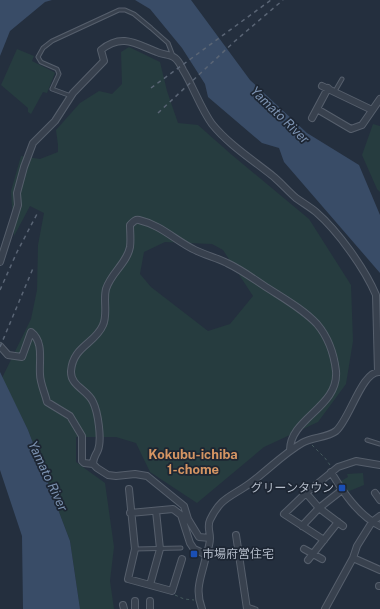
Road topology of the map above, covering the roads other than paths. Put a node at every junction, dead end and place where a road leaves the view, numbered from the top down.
1 (174, 57) junction
2 (342, 79) dead end
3 (335, 92) junction
4 (71, 96) junction
5 (380, 99) edge
6 (317, 109) junction
7 (372, 110) junction
8 (312, 118) dead end
9 (0, 262) edge
10 (0, 346) edge
11 (379, 372) edge
12 (367, 440) dead end
13 (380, 444) edge
14 (290, 450) junction
15 (93, 464) junction
16 (380, 464) edge
17 (331, 472) junction
18 (129, 489) dead end
19 (342, 490) junction
20 (306, 493) junction
21 (375, 493) dead end
22 (380, 500) edge
23 (319, 508) junction
24 (156, 511) junction
25 (130, 513) junction
26 (380, 516) edge
27 (372, 522) junction
28 (302, 526) junction
29 (380, 526) edge
30 (236, 535) dead end
31 (210, 538) junction
32 (324, 540) junction
33 (181, 548) dead end
34 (135, 549) junction
35 (160, 549) junction
36 (304, 549) dead end
37 (314, 554) junction
38 (207, 555) junction
39 (353, 558) junction
40 (182, 559) dead end
41 (308, 560) dead end
42 (322, 560) dead end
43 (380, 570) edge
44 (150, 585) junction
45 (135, 601) dead end
46 (150, 601) dead end
47 (247, 608) edge
48 (135, 609) edge
49 (150, 609) edge
50 (202, 609) edge
51 (256, 609) edge
52 (325, 609) edge

1 - 4 street
1 - 4 lane
1 - 11 street
2 - 3 lane
3 - 6 street
3 - 7 street
4 - 9 street
5 - 7 street
6 - 7 street
6 - 8 street
10 - 15 street
11 - 14 street
12 - 13 lane
14 - 15 street
14 - 31 street
15 - 31 street
16 - 17 street
17 - 19 street
17 - 20 street
18 - 25 street
19 - 23 street
19 - 27 street
20 - 23 street
20 - 28 street
21 - 22 street
23 - 28 street
23 - 32 street
24 - 25 street
24 - 35 street
24 - 38 street
25 - 34 street
26 - 27 street
27 - 29 street
27 - 39 street
28 - 32 street
30 - 47 street
31 - 38 street
32 - 37 street
33 - 35 lane
34 - 35 lane
34 - 44 street
35 - 44 street
36 - 37 street
37 - 41 street
37 - 42 street
38 - 50 street
39 - 43 street
39 - 52 street
40 - 44 street
45 - 48 street
46 - 49 street
47 - 51 lane

